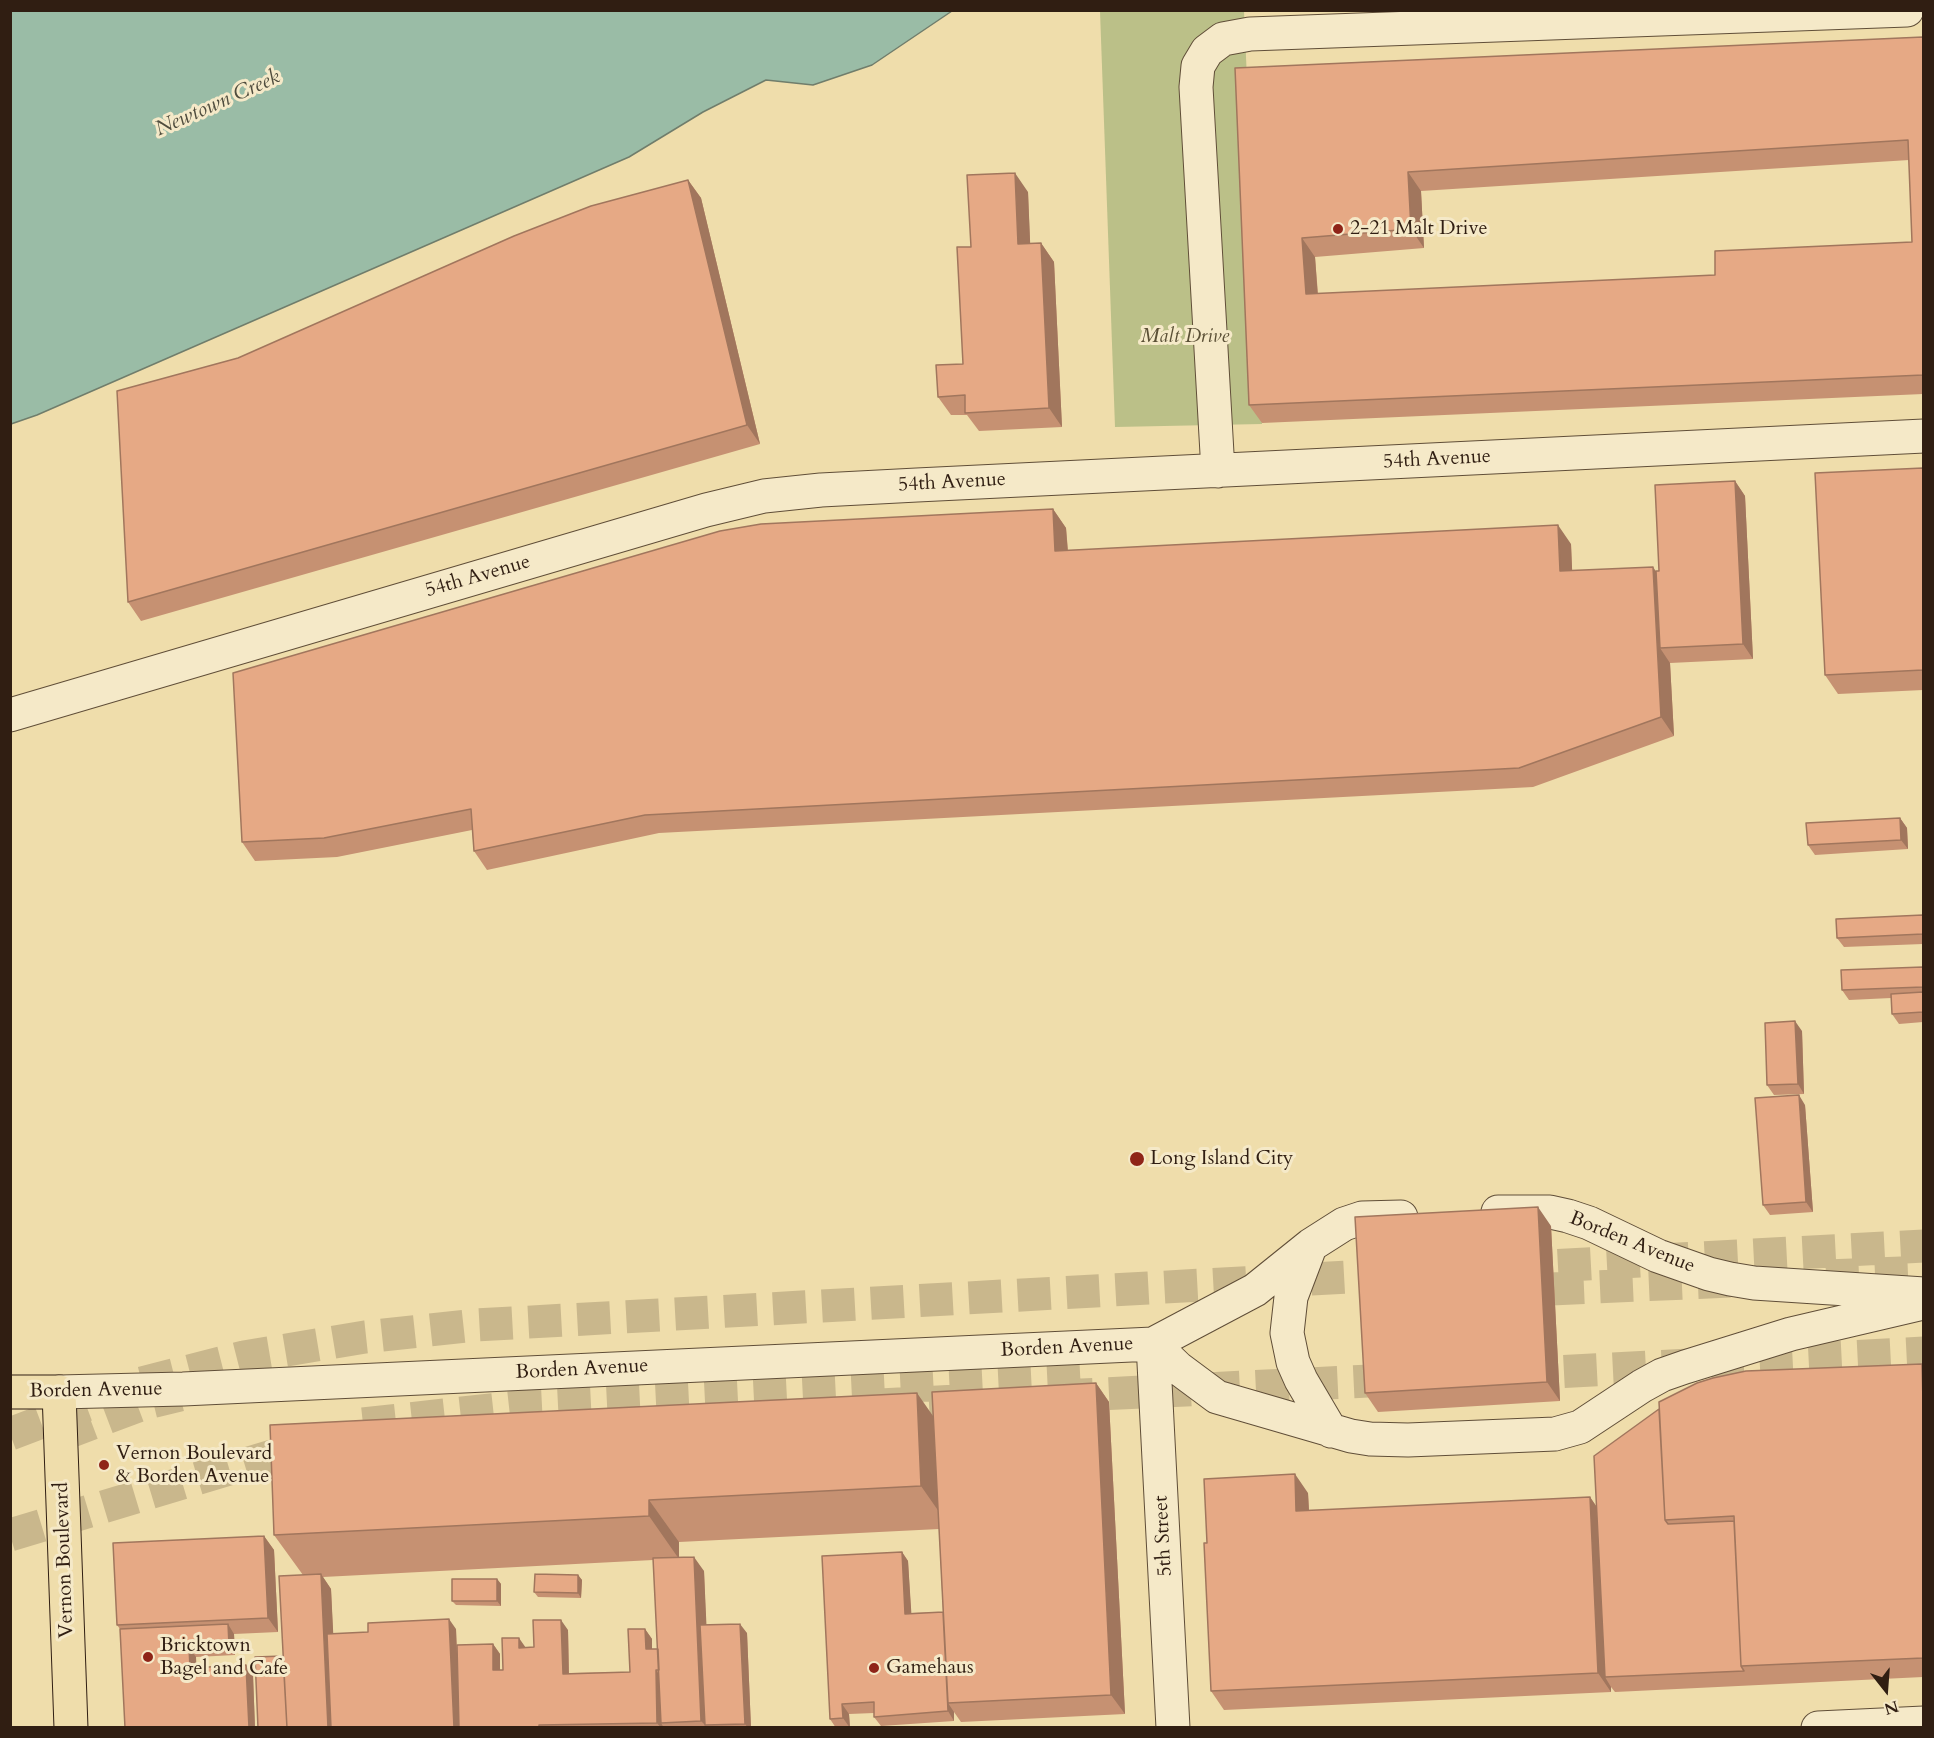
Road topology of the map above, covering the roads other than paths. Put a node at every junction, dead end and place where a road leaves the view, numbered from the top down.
1 (1906, 10) edge
2 (1923, 436) edge
3 (1218, 471) junction
4 (10, 715) edge
5 (1474, 1213) edge
6 (1429, 1215) edge
7 (1311, 1245) junction
8 (1923, 1294) edge
9 (1923, 1303) edge
10 (1153, 1344) junction
11 (10, 1392) edge
12 (59, 1392) junction
13 (1331, 1431) junction
14 (1923, 1723) edge
15 (71, 1728) edge
16 (1173, 1728) edge
17 (1818, 1728) edge

1 - 3 street
2 - 3 street, 54th Avenue
3 - 4 street, 54th Avenue
5 - 8 street, Borden Avenue
6 - 7 street, Borden Avenue
7 - 10 street, Borden Avenue
7 - 13 street
9 - 13 street, Borden Avenue
10 - 12 street, Borden Avenue
10 - 13 street, Borden Avenue
10 - 16 street, 5th Street
11 - 12 main road, Borden Avenue
12 - 15 main road, Vernon Boulevard
14 - 17 street

